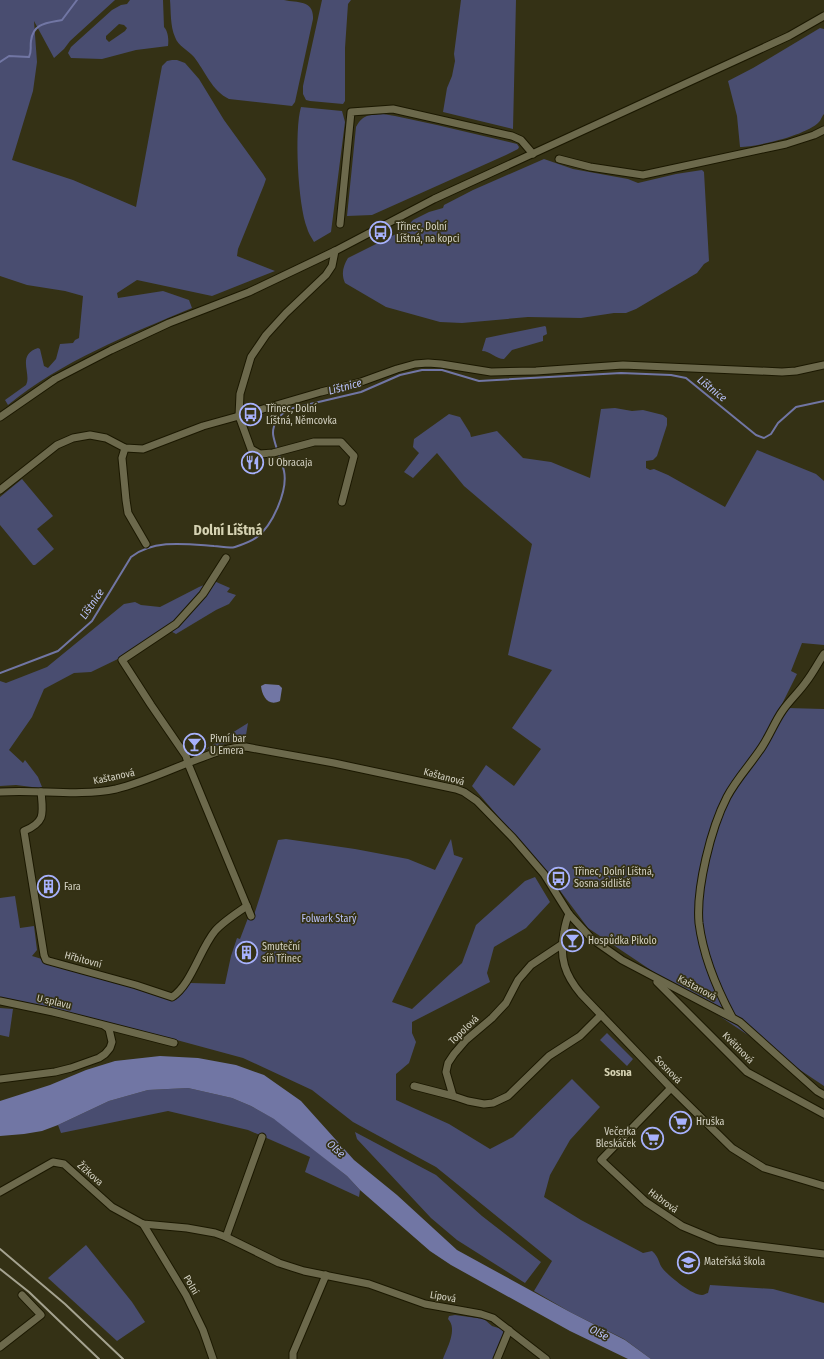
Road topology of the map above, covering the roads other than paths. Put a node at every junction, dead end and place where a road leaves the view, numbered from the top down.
1 (824, 16) edge
2 (824, 130) edge
3 (533, 154) junction
4 (559, 159) dead end
5 (340, 224) dead end
6 (335, 251) junction
7 (824, 365) edge
8 (239, 416) junction
9 (0, 417) edge
10 (125, 448) junction
11 (0, 490) edge
12 (342, 502) dead end
13 (146, 544) dead end
14 (226, 558) dead end
15 (824, 654) edge
16 (187, 763) junction
17 (0, 792) edge
18 (41, 792) junction
19 (246, 906) junction
20 (569, 914) junction
21 (251, 916) dead end
22 (561, 946) junction
23 (652, 976) junction
24 (0, 1001) edge
25 (602, 1014) junction
26 (732, 1018) junction
27 (103, 1025) junction
28 (174, 1043) dead end
29 (0, 1079) edge
30 (414, 1086) dead end
31 (671, 1088) junction
32 (824, 1095) edge
33 (453, 1096) junction
34 (824, 1114) edge
35 (262, 1137) dead end
36 (824, 1186) edge
37 (0, 1192) edge
38 (143, 1224) junction
39 (226, 1237) junction
40 (824, 1254) edge
41 (326, 1275) junction
42 (22, 1295) dead end
43 (509, 1330) junction
44 (0, 1347) edge
45 (213, 1359) edge
46 (293, 1359) edge
47 (497, 1359) edge
48 (546, 1359) edge

1 - 3 street
2 - 4 street
3 - 5 street
3 - 6 street
6 - 8 street
6 - 9 street
7 - 8 street
8 - 10 street
8 - 12 street
10 - 11 street
10 - 13 street
14 - 16 street
15 - 26 street
16 - 18 street, Kaštanová
16 - 19 street
16 - 20 street, Kaštanová
17 - 18 street, Kaštanová
18 - 19 street, Hřbitovní
19 - 21 street
20 - 22 street, Sosnová
20 - 23 street, Kaštanová
22 - 25 street, Sosnová
22 - 33 street, Topolová
23 - 26 street, Kaštanová
23 - 34 street, Květinová
24 - 27 street, U splavu
25 - 31 street, Sosnová
25 - 33 street
26 - 32 street, Kaštanová
27 - 28 street, U splavu
27 - 29 street
30 - 33 street
31 - 36 street, Sosnová
31 - 40 street, Habrová
35 - 39 street
37 - 38 street, Žižkova
38 - 39 street, Lípová
38 - 45 street, Polní
39 - 41 street, Lípová
41 - 43 street, Lípová
41 - 46 street
42 - 44 street
43 - 47 street
43 - 48 street, Lípová

